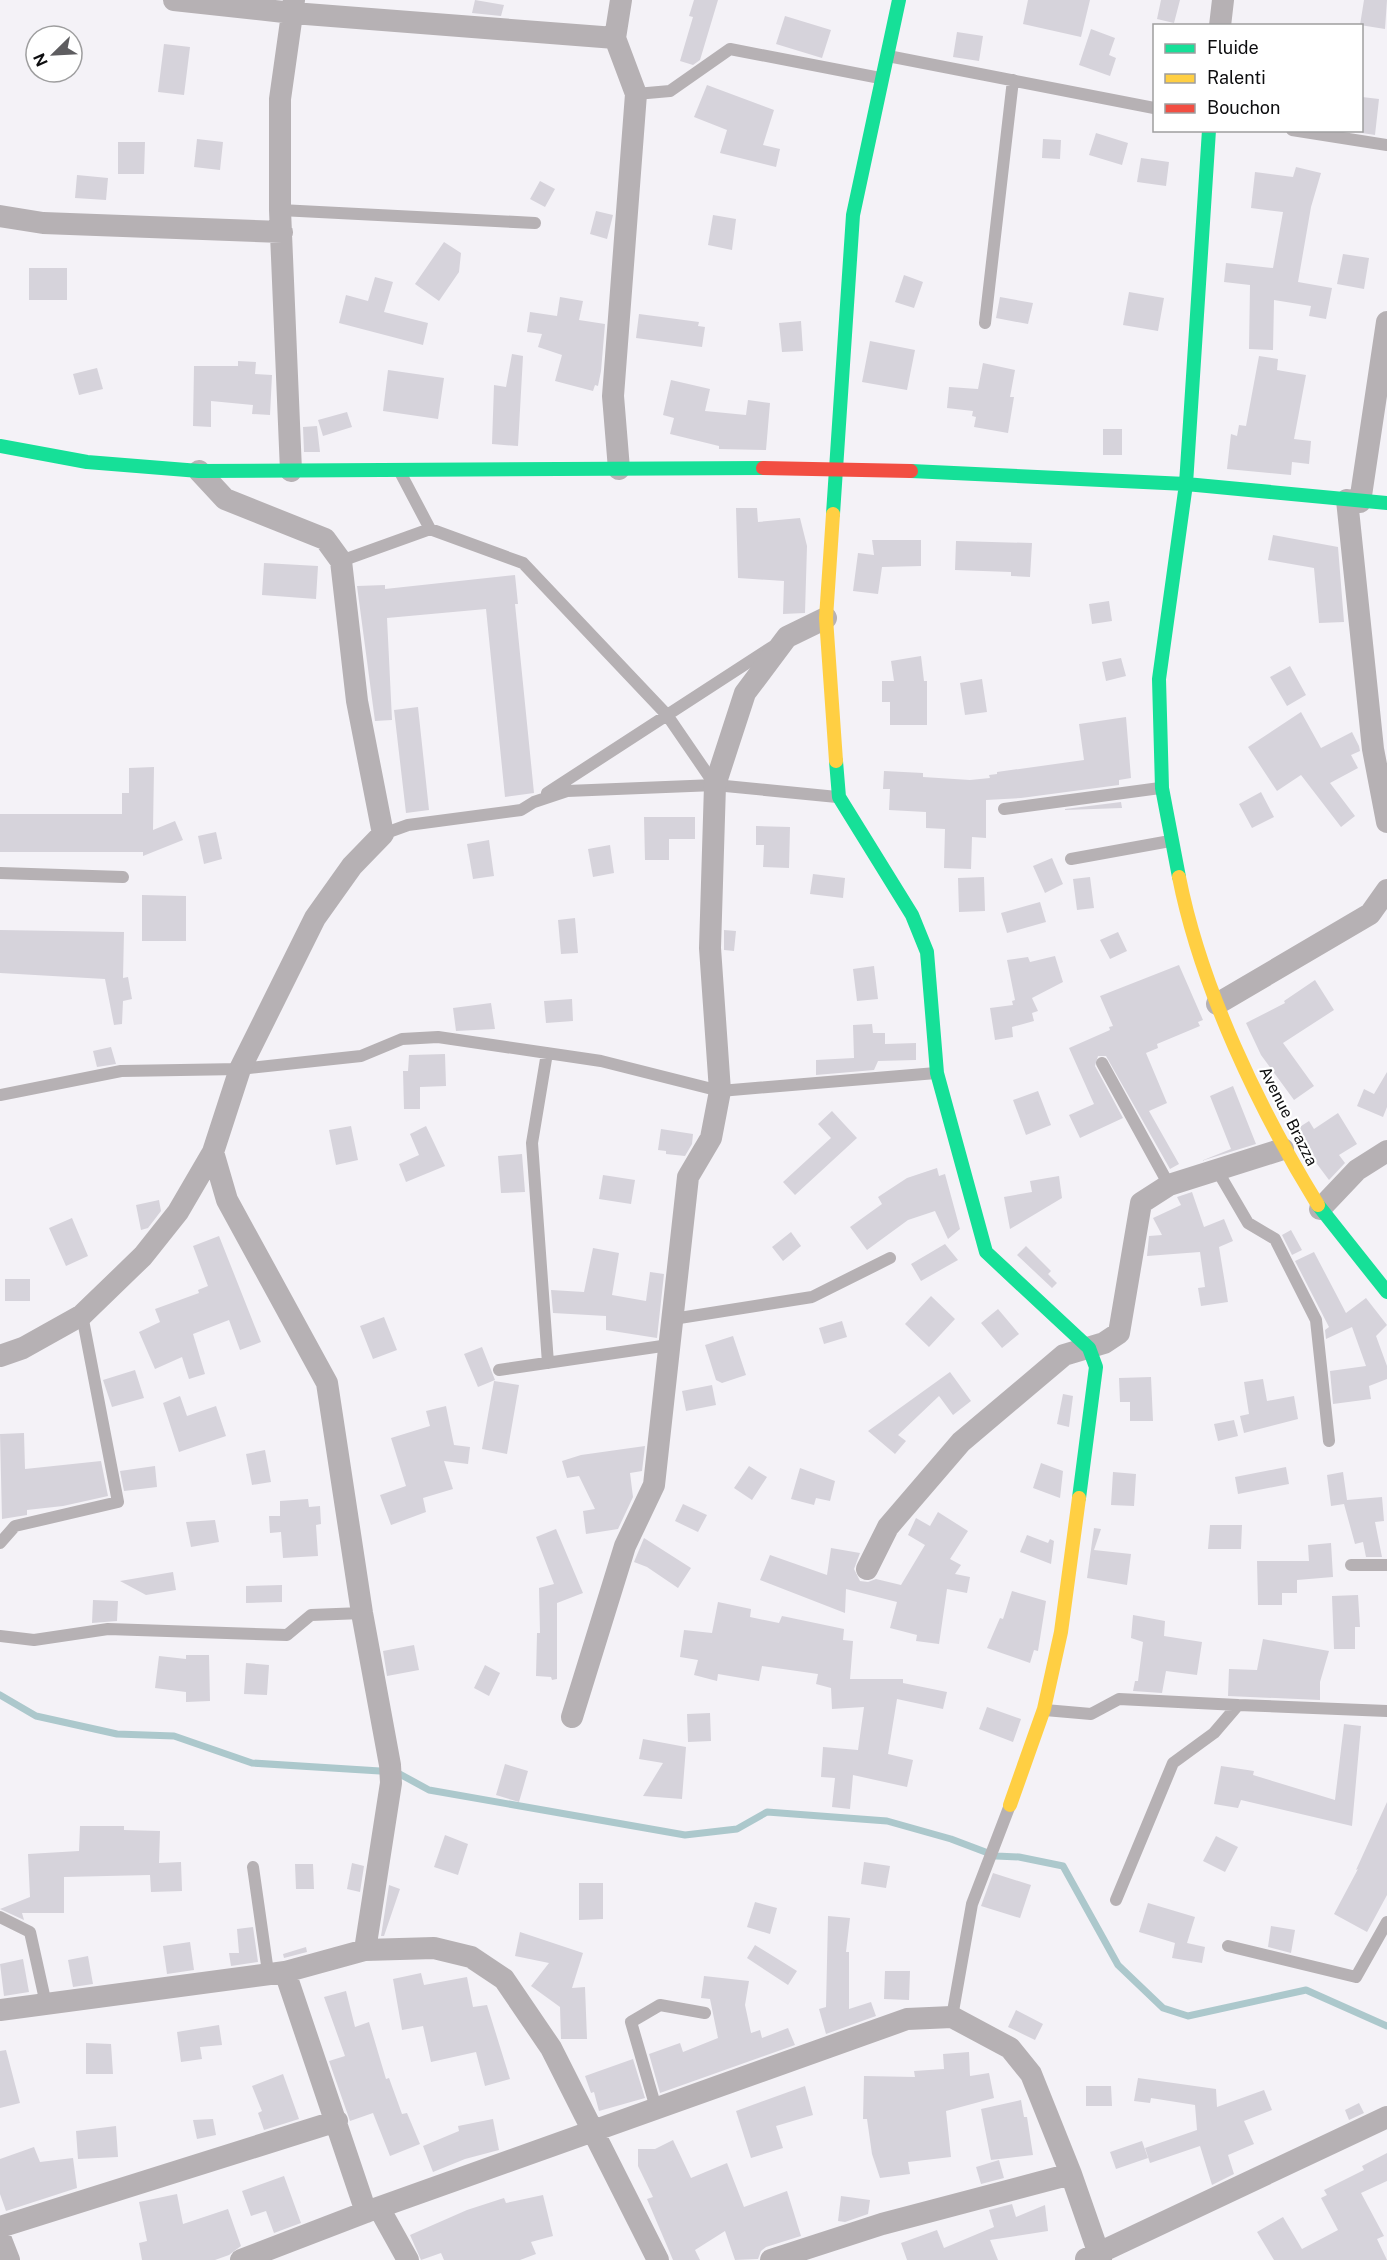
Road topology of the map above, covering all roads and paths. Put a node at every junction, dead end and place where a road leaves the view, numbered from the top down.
1 (174, 0) edge
2 (621, 0) edge
3 (899, 0) edge
4 (1224, 0) edge
5 (293, 6) edge
6 (1220, 24) edge
7 (615, 38) junction
8 (886, 56) junction
9 (882, 78) junction
10 (1013, 80) junction
11 (636, 94) junction
12 (1153, 108) edge
13 (1209, 132) edge
14 (1305, 132) edge
15 (1387, 145) edge
16 (0, 216) edge
17 (281, 221) junction
18 (535, 223) dead end
19 (1387, 322) edge
20 (984, 323) dead end
21 (0, 446) edge
22 (835, 468) junction
23 (619, 469) junction
24 (199, 471) junction
25 (291, 471) junction
26 (400, 472) junction
27 (1185, 484) junction
28 (1353, 501) junction
29 (1387, 503) edge
30 (430, 529) junction
31 (341, 561) junction
32 (826, 618) junction
33 (787, 637) junction
34 (667, 715) junction
35 (715, 785) junction
36 (1162, 788) junction
37 (839, 797) junction
38 (534, 802) junction
39 (1004, 809) dead end
40 (1387, 822) edge
41 (383, 834) junction
42 (1172, 840) junction
43 (1071, 859) dead end
44 (0, 873) edge
45 (123, 876) dead end
46 (1387, 890) edge
47 (1217, 1004) junction
48 (547, 1053) junction
49 (1102, 1063) dead end
50 (240, 1069) junction
51 (937, 1073) junction
52 (720, 1091) junction
53 (0, 1095) edge
54 (1283, 1149) junction
55 (1387, 1151) edge
56 (213, 1152) junction
57 (1217, 1170) junction
58 (1169, 1185) junction
59 (1320, 1209) junction
60 (890, 1258) dead end
61 (1387, 1292) edge
62 (82, 1315) junction
63 (673, 1318) junction
64 (669, 1345) junction
65 (1089, 1348) junction
66 (0, 1356) edge
67 (548, 1363) junction
68 (499, 1370) dead end
69 (1329, 1441) dead end
70 (0, 1543) edge
71 (1351, 1565) dead end
72 (1387, 1565) edge
73 (867, 1569) dead end
74 (362, 1613) junction
75 (0, 1636) edge
76 (1238, 1705) junction
77 (1044, 1709) junction
78 (1387, 1711) edge
79 (572, 1717) dead end
80 (1010, 1805) joint
81 (253, 1867) dead end
82 (1116, 1900) dead end
83 (0, 1917) edge
84 (1387, 1922) edge
85 (1228, 1946) dead end
86 (365, 1950) junction
87 (276, 1972) junction
88 (46, 2004) junction
89 (0, 2010) edge
90 (705, 2013) dead end
91 (952, 2017) junction
92 (656, 2108) junction
93 (1385, 2119) edge
94 (337, 2121) junction
95 (593, 2130) junction
96 (1071, 2174) junction
97 (373, 2210) junction
98 (0, 2227) edge
99 (0, 2237) edge
100 (1095, 2258) edge
101 (9, 2260) edge
102 (241, 2260) edge
103 (408, 2260) edge
104 (657, 2260) edge
105 (771, 2260) edge

1 - 5 street
2 - 7 street
3 - 8 street
4 - 6 street
5 - 7 street
5 - 17 street
7 - 11 street
8 - 9 street
8 - 10 lane
9 - 11 lane
9 - 22 street
10 - 12 lane
10 - 20 lane
11 - 23 street
13 - 27 street, Avenue Brazza
14 - 15 lane
16 - 17 street
17 - 18 lane
17 - 25 street
19 - 28 street
21 - 24 street
22 - 23 street
22 - 27 street
22 - 32 street
23 - 26 street
24 - 25 street
24 - 31 street
25 - 26 street
26 - 30 lane
27 - 28 street
27 - 36 street, Avenue Brazza
28 - 29 street
28 - 40 street
30 - 31 lane
30 - 34 lane
31 - 41 street
32 - 33 street
32 - 37 street
33 - 34 lane
33 - 35 street
34 - 35 lane
34 - 38 lane
35 - 37 lane
35 - 38 lane
35 - 52 street
36 - 39 lane
36 - 42 street, Avenue Brazza
37 - 51 street
38 - 41 lane
41 - 50 street
42 - 43 lane
42 - 47 street, Avenue Brazza
44 - 45 lane
46 - 47 street
47 - 54 street, Avenue Brazza
48 - 50 lane
48 - 52 lane
48 - 67 lane
49 - 58 lane
50 - 53 lane
50 - 56 street
51 - 52 lane
51 - 65 street
52 - 63 street
54 - 57 street
54 - 59 street, Avenue Brazza
55 - 59 street
56 - 62 street
56 - 74 street
57 - 58 street
57 - 69 lane
58 - 65 street
59 - 61 street, Avenue Brazza
60 - 63 lane
62 - 66 street
62 - 70 lane
63 - 64 street
64 - 67 lane
64 - 79 street
65 - 73 street
65 - 77 street
67 - 68 lane
71 - 72 lane
74 - 75 lane
74 - 86 street
76 - 77 lane
76 - 78 lane
76 - 82 lane
77 - 80 street
80 - 91 lane
81 - 87 lane
83 - 88 lane
84 - 85 lane
86 - 87 street
86 - 95 street
87 - 88 street
87 - 94 street
88 - 89 street
90 - 92 lane
91 - 92 street
91 - 96 street
92 - 95 street
93 - 100 street
94 - 97 street
94 - 98 street
95 - 97 street
95 - 104 street
96 - 100 street
96 - 105 street
97 - 102 street
97 - 103 street
99 - 101 street

